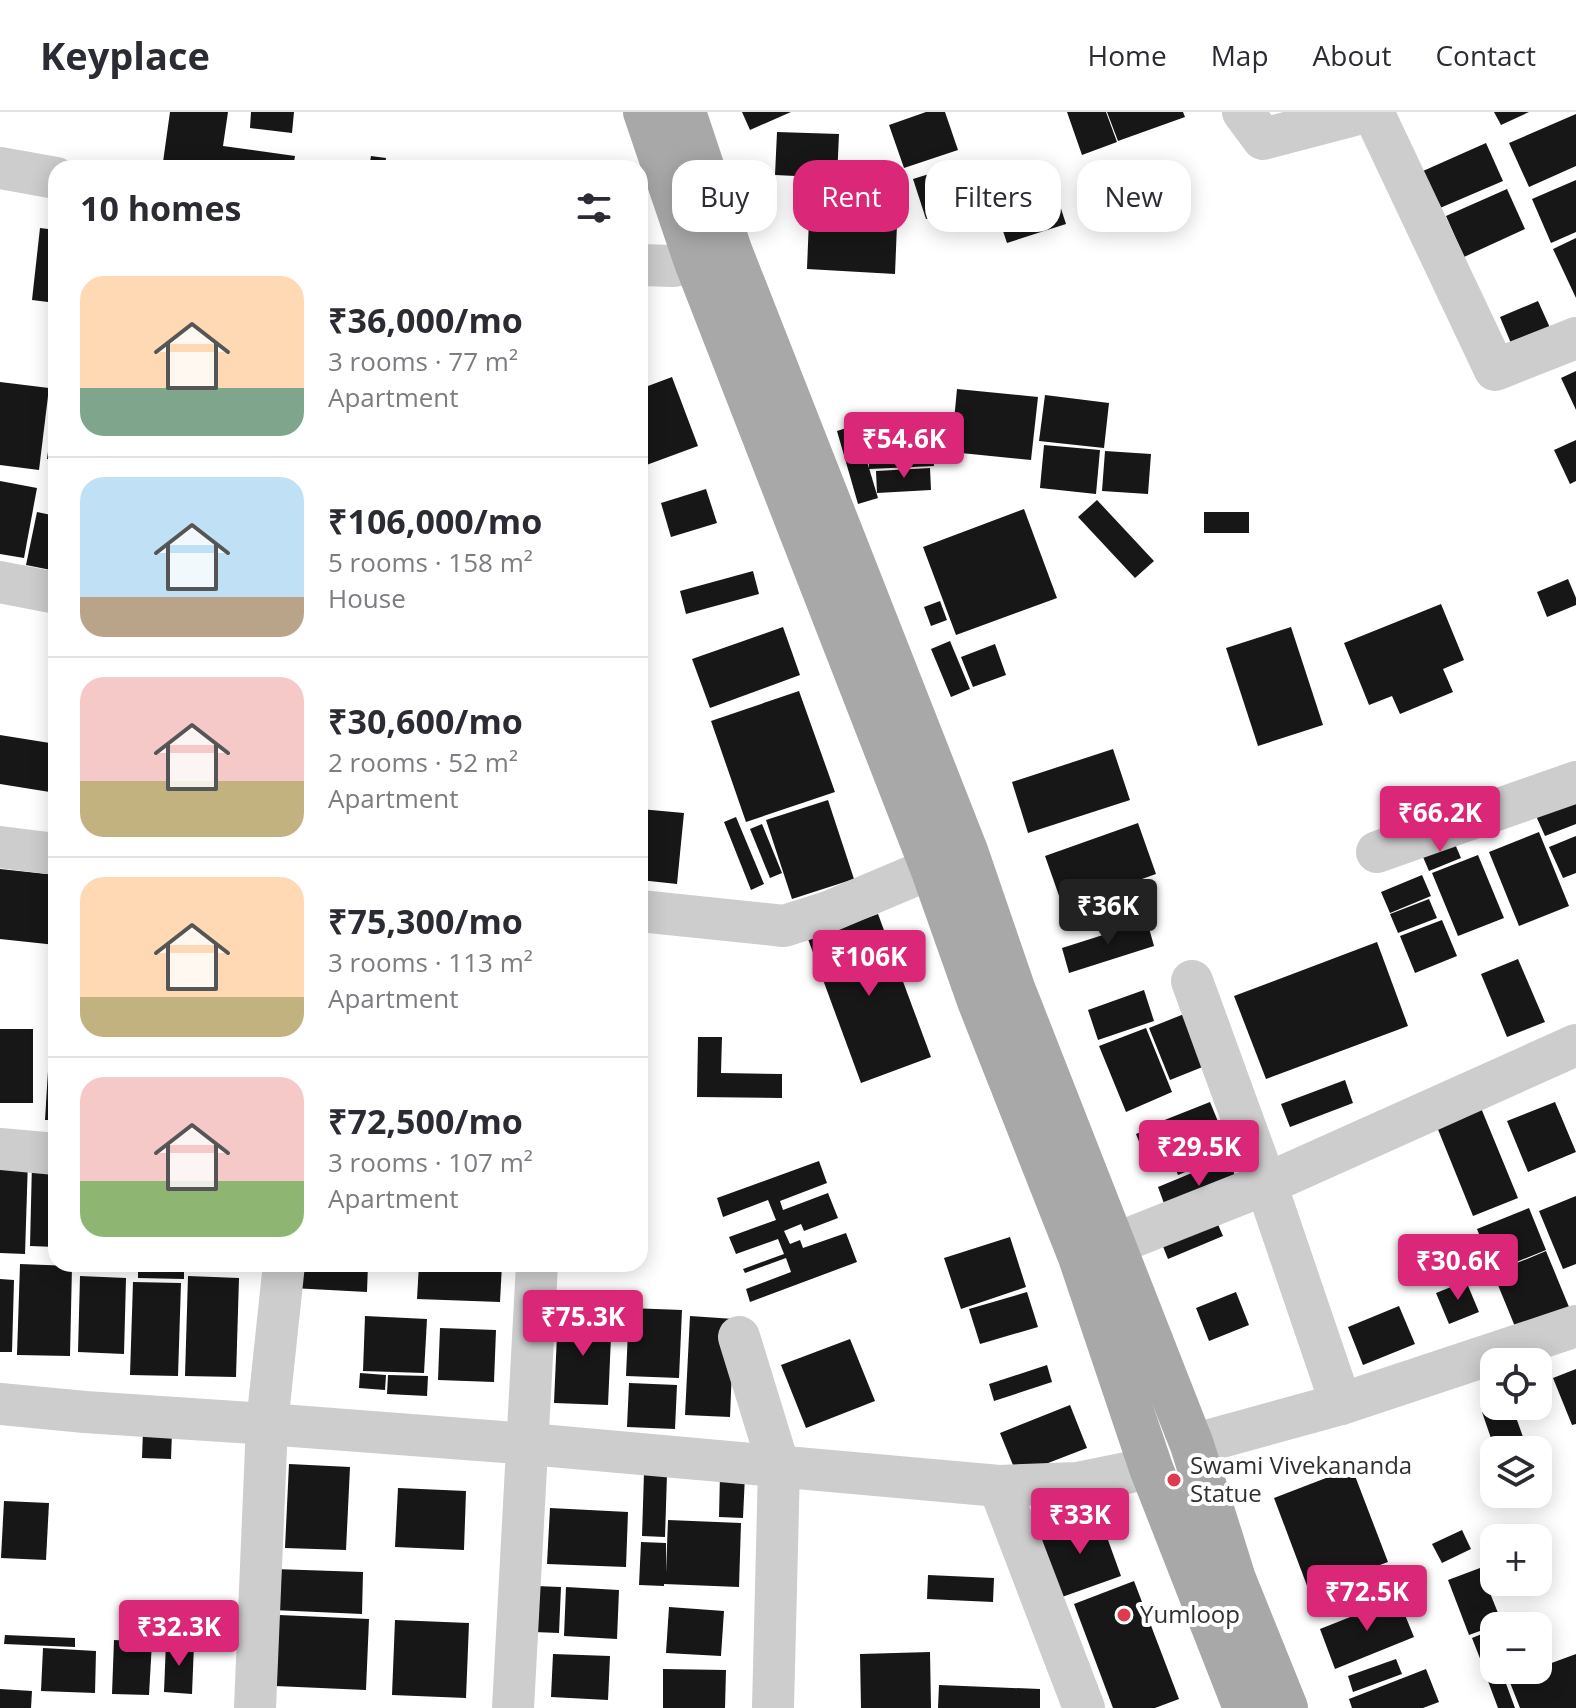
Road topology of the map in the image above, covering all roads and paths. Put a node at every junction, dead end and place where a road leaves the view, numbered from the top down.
1 (645, 112) edge
2 (684, 112) edge
3 (1243, 112) edge
4 (1366, 112) edge
5 (1373, 112) edge
6 (0, 168) edge
7 (48, 177) edge
8 (696, 262) junction
9 (648, 265) edge
10 (1576, 338) edge
11 (0, 582) edge
12 (48, 591) edge
13 (1576, 782) edge
14 (0, 847) edge
15 (1377, 852) dead end
16 (48, 853) edge
17 (932, 868) junction
18 (648, 912) edge
19 (1192, 981) dead end
20 (1576, 1045) edge
21 (0, 1149) edge
22 (48, 1153) edge
23 (1266, 1184) junction
24 (1115, 1244) junction
25 (283, 1272) edge
26 (537, 1272) edge
27 (1576, 1326) edge
28 (739, 1337) dead end
29 (0, 1404) edge
30 (1341, 1404) junction
31 (267, 1424) junction
32 (529, 1444) junction
33 (1192, 1445) junction
34 (779, 1467) junction
35 (1151, 1468) junction
36 (999, 1486) junction
37 (255, 1708) edge
38 (513, 1708) edge
39 (773, 1708) edge
40 (1084, 1708) edge
41 (1245, 1708) edge
42 (1286, 1708) edge

1 - 8 main road
2 - 24 main road
3 - 4 street
5 - 10 street
6 - 7 street
8 - 9 street
8 - 17 main road
11 - 12 street
13 - 15 street
14 - 16 street
17 - 18 street
17 - 35 main road
19 - 23 street
20 - 23 street
21 - 22 street
23 - 24 street
23 - 30 street
24 - 33 main road
25 - 31 street
26 - 32 street
27 - 30 street
28 - 34 street
29 - 31 street
30 - 33 street
31 - 32 street
31 - 37 street
32 - 34 street
32 - 38 street
33 - 42 main road
34 - 36 street
34 - 39 street
35 - 36 street
35 - 41 main road
36 - 40 street

